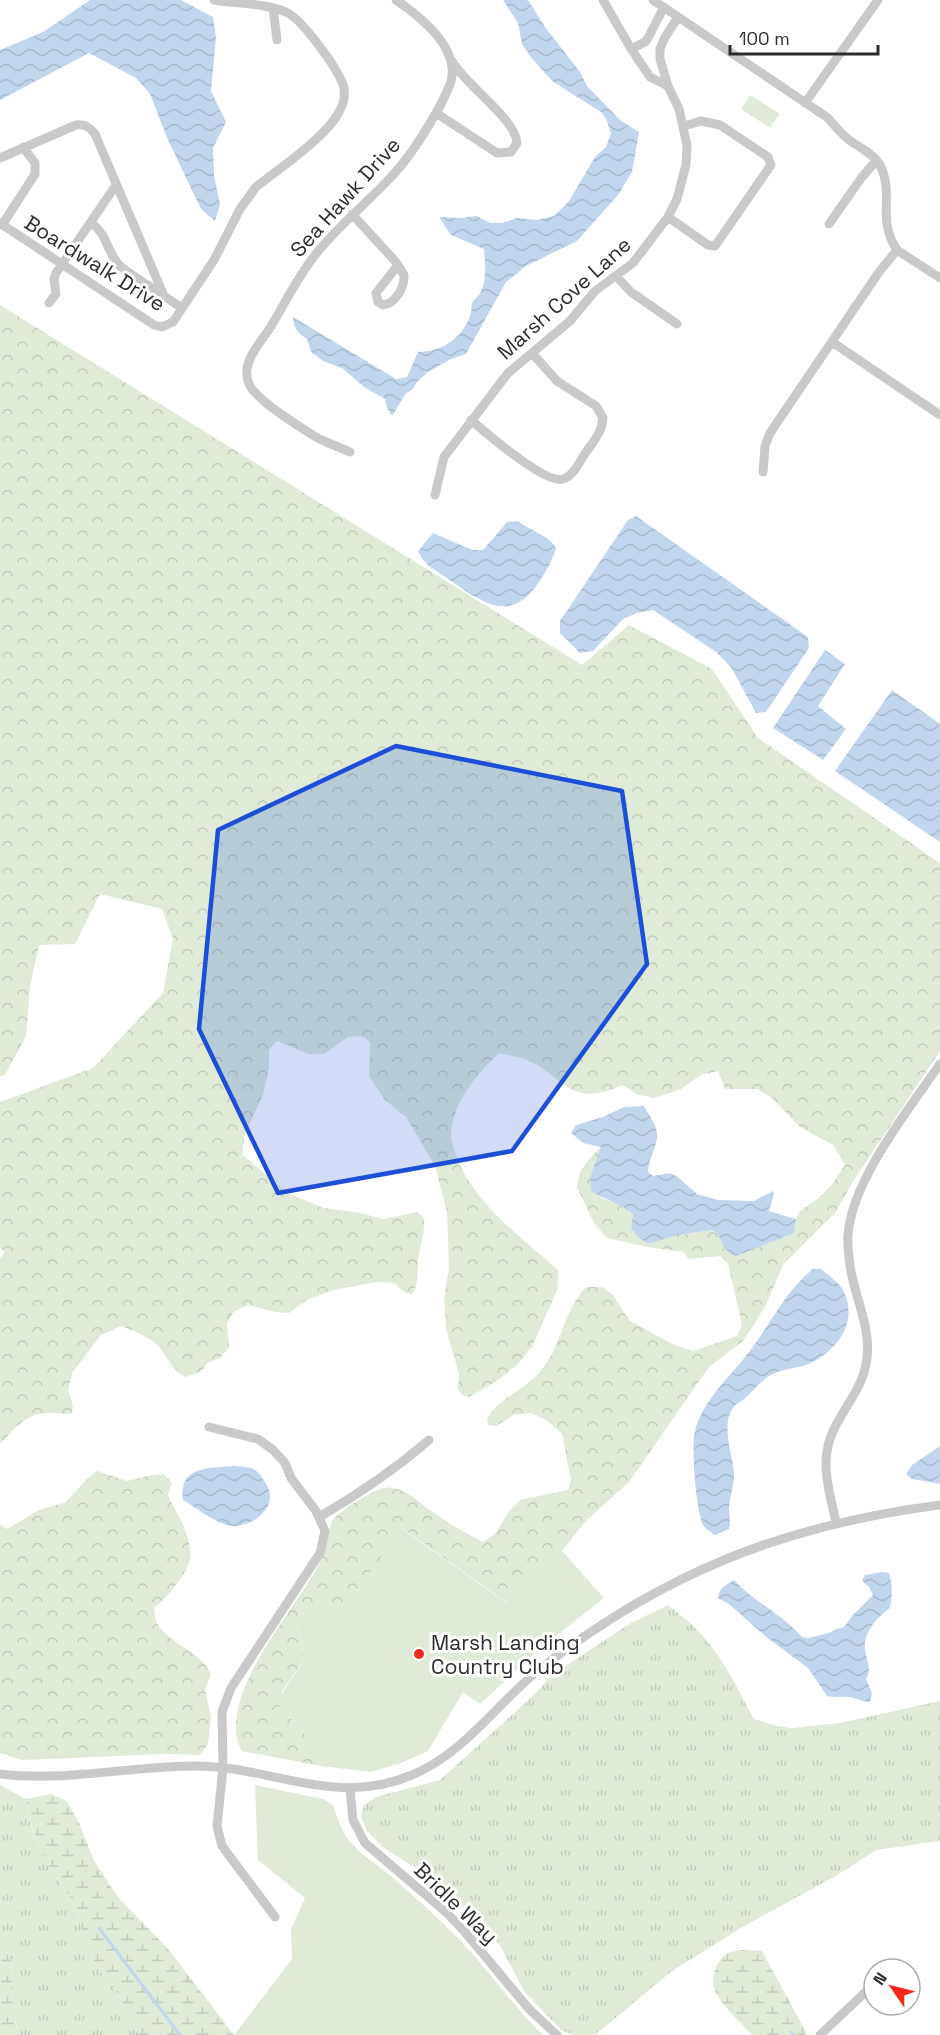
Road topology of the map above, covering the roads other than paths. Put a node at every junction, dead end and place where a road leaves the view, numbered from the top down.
1 (214, 0) edge
2 (398, 0) edge
3 (603, 0) edge
4 (878, 0) edge
5 (658, 2) edge
6 (273, 8) junction
7 (678, 17) junction
8 (277, 40) dead end
9 (647, 40) junction
10 (631, 49) junction
11 (660, 49) junction
12 (450, 58) junction
13 (668, 86) junction
14 (805, 103) junction
15 (436, 113) junction
16 (684, 126) junction
17 (23, 147) junction
18 (0, 158) edge
19 (876, 161) junction
20 (117, 185) junction
21 (352, 214) junction
22 (668, 217) junction
23 (91, 223) junction
24 (1, 224) edge
25 (829, 224) dead end
26 (897, 250) junction
27 (62, 264) junction
28 (398, 265) dead end
29 (616, 276) junction
30 (940, 278) edge
31 (164, 296) junction
32 (49, 303) dead end
33 (182, 309) junction
34 (677, 324) dead end
35 (832, 342) junction
36 (532, 353) junction
37 (940, 415) edge
38 (471, 420) junction
39 (350, 452) dead end
40 (763, 472) dead end
41 (435, 495) dead end
42 (940, 1064) edge
43 (209, 1427) dead end
44 (429, 1440) dead end
45 (940, 1505) edge
46 (319, 1516) junction
47 (836, 1522) junction
48 (223, 1768) junction
49 (0, 1774) edge
50 (350, 1789) junction
51 (275, 1917) dead end
52 (862, 1995) edge
53 (557, 2035) edge
54 (820, 2035) edge

1 - 6 street, Boardwalk Drive
2 - 12 street
3 - 10 street
4 - 14 street
5 - 7 street
5 - 9 street
6 - 8 street
6 - 33 street, Boardwalk Drive
7 - 11 street
7 - 14 street
9 - 10 street
9 - 11 street
10 - 13 street
11 - 13 street, Marsh Cove Lane
12 - 15 street, Sea Hawk Drive
12 - 15 street
13 - 16 street, Marsh Cove Lane
14 - 19 street
15 - 21 street, Sea Hawk Drive
16 - 22 street, Marsh Cove Lane
16 - 22 street
17 - 18 street
17 - 20 street
17 - 24 street
19 - 25 street
19 - 26 street
20 - 23 street
20 - 31 street
21 - 28 street
21 - 39 street, Sea Hawk Drive
22 - 29 street, Marsh Cove Lane
23 - 27 street
23 - 31 street
24 - 27 street, Boardwalk Drive
26 - 30 street
26 - 35 street
27 - 32 street
27 - 33 street, Boardwalk Drive
29 - 34 street
29 - 36 street, Marsh Cove Lane
31 - 33 street
35 - 37 street
35 - 40 street
36 - 38 street, Marsh Cove Lane
36 - 38 street
38 - 41 street, Marsh Cove Lane
42 - 47 street
43 - 46 street
44 - 46 street
45 - 47 street
46 - 48 street
47 - 50 street
48 - 49 street
48 - 50 street
48 - 51 street
50 - 53 street, Bridle Way
52 - 54 street

